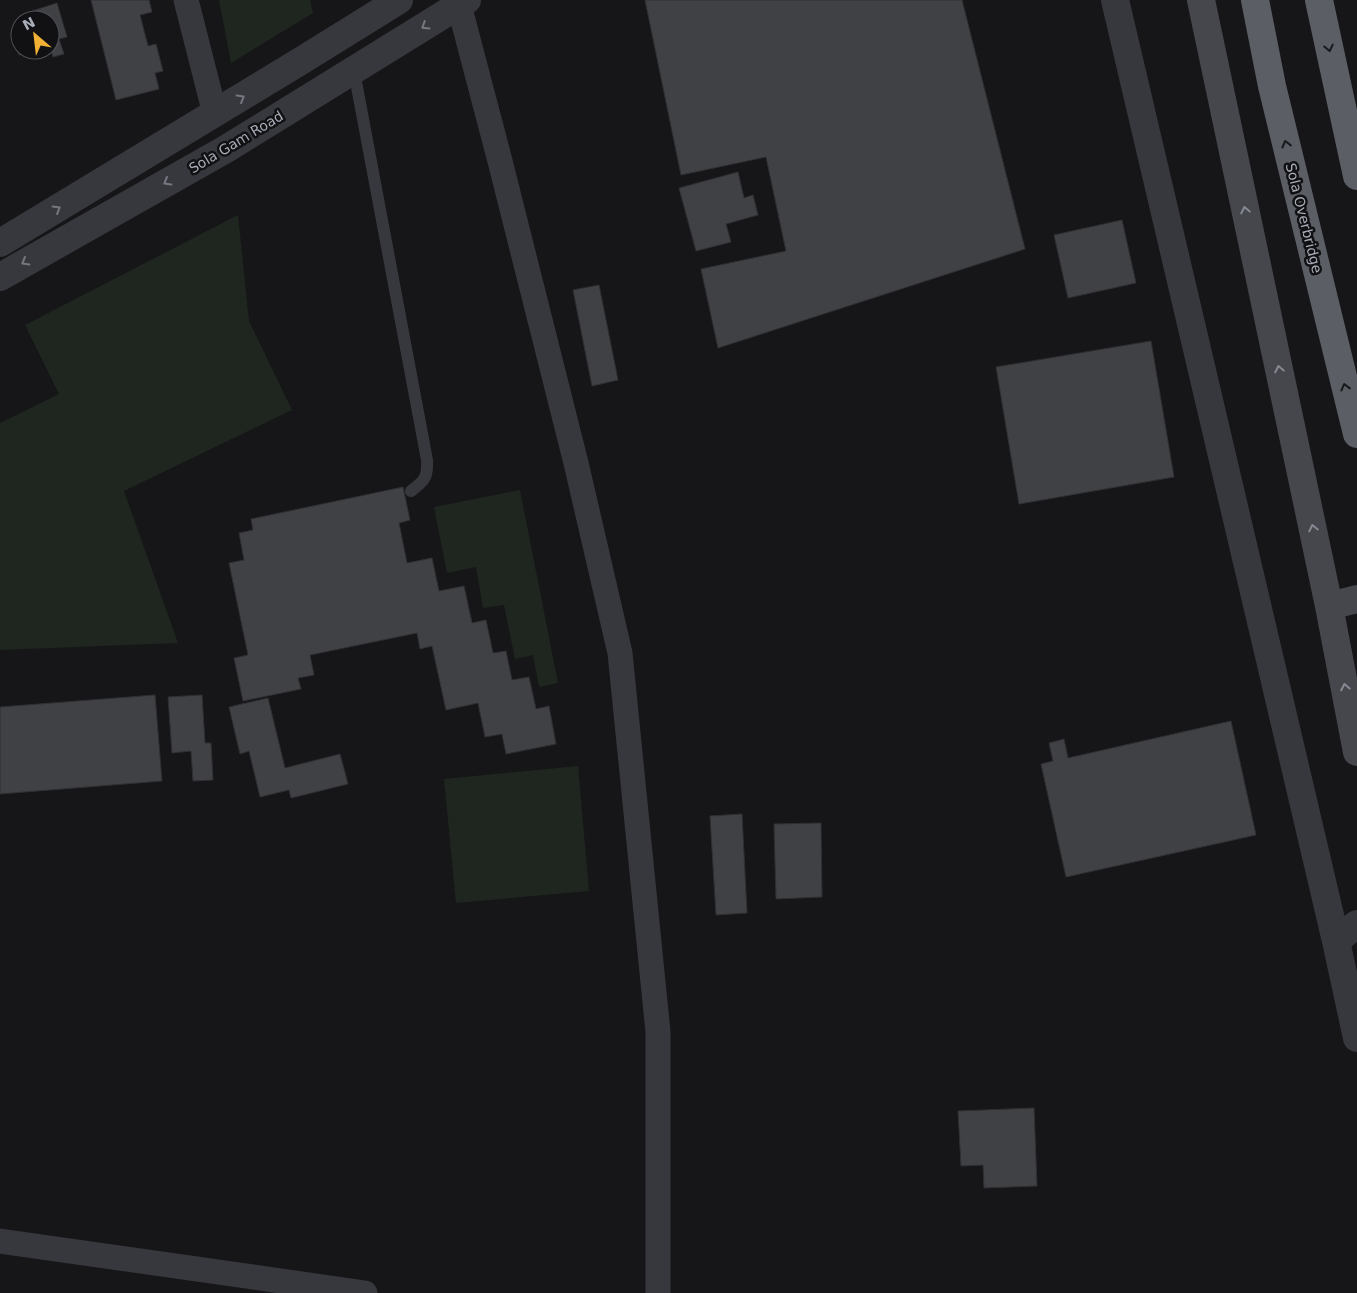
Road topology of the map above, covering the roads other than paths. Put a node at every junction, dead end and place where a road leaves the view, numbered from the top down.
1 (186, 0) edge
2 (1115, 0) edge
3 (1201, 0) edge
4 (1255, 0) edge
5 (1319, 0) edge
6 (463, 2) edge
7 (389, 3) edge
8 (354, 71) junction
9 (215, 114) junction
10 (1357, 176) edge
11 (0, 243) edge
12 (0, 277) edge
13 (1357, 434) edge
14 (411, 491) dead end
15 (1357, 599) edge
16 (1329, 606) junction
17 (1357, 752) edge
18 (1357, 924) edge
19 (1336, 941) junction
20 (1357, 1038) edge
21 (0, 1241) edge
22 (365, 1293) edge
23 (658, 1293) edge

1 - 9 street
2 - 19 street
16 -> 3 main road
13 -> 4 highway, Sola Overbridge
5 -> 10 highway
6 -> 8 street, Sola Gam Road
6 - 23 street
9 -> 7 street
8 -> 12 street, Sola Gam Road
8 - 14 lane
11 -> 9 street
15 - 16 main road
17 -> 16 main road
18 - 19 street
19 - 20 street
21 - 22 street

